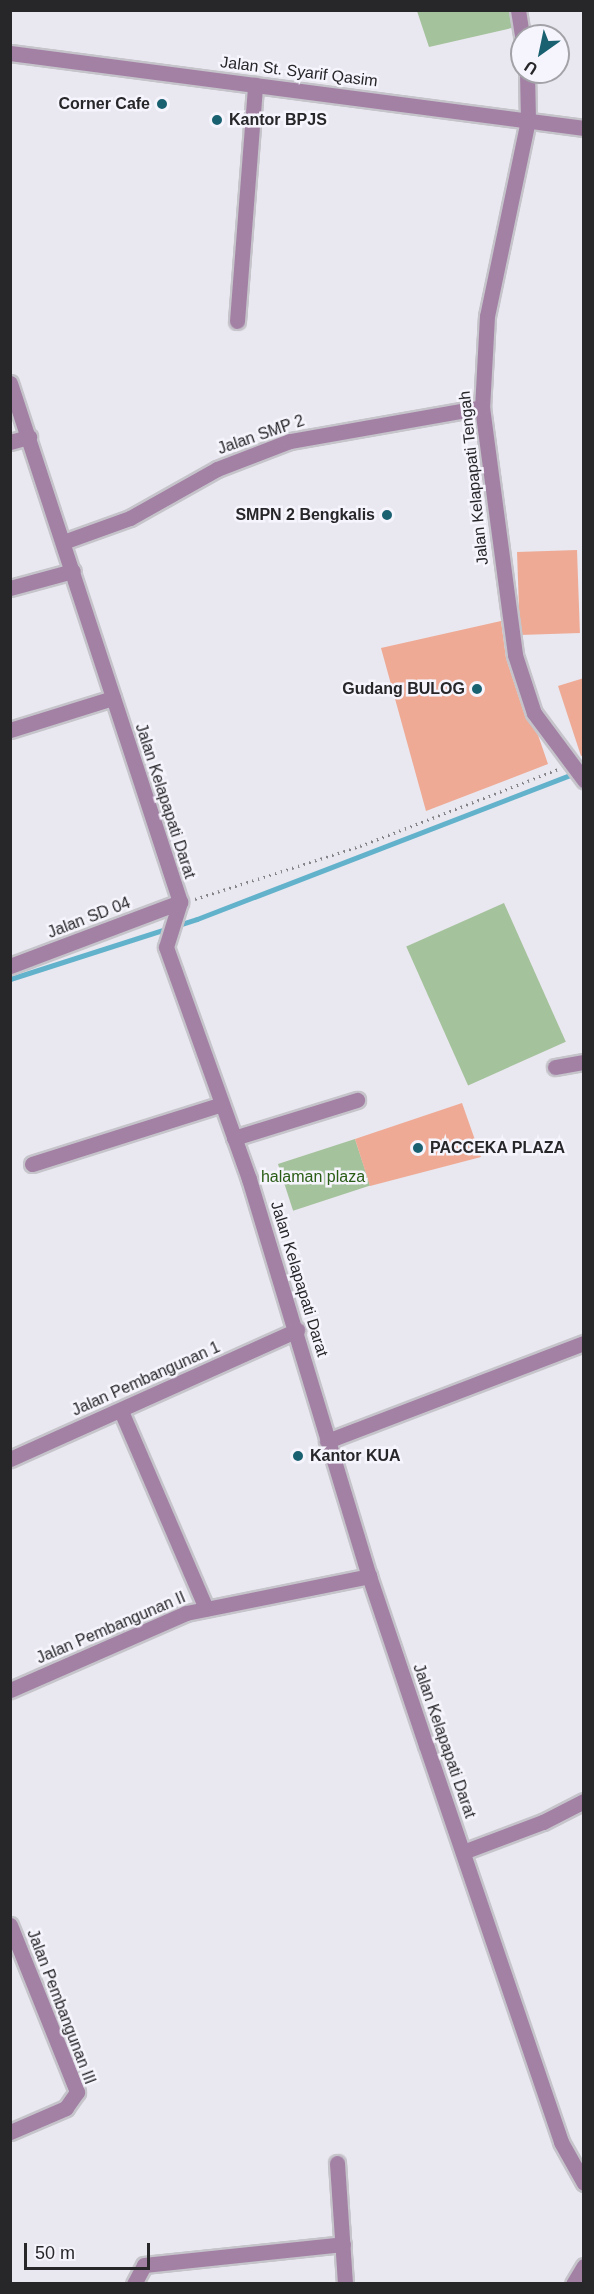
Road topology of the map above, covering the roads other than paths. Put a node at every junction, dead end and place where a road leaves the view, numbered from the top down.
1 (10, 53) edge
2 (527, 84) edge
3 (255, 85) junction
4 (528, 120) junction
5 (584, 128) edge
6 (237, 321) dead end
7 (10, 383) edge
8 (482, 407) junction
9 (28, 437) junction
10 (10, 442) edge
11 (66, 541) junction
12 (73, 571) junction
13 (10, 588) edge
14 (113, 698) junction
15 (10, 730) edge
16 (582, 779) edge
17 (180, 903) junction
18 (10, 966) edge
19 (584, 1062) edge
20 (555, 1067) dead end
21 (357, 1100) dead end
22 (222, 1104) junction
23 (234, 1138) junction
24 (32, 1164) dead end
25 (297, 1330) junction
26 (584, 1343) edge
27 (121, 1411) junction
28 (327, 1441) junction
29 (10, 1459) edge
30 (369, 1576) junction
31 (206, 1608) junction
32 (10, 1690) edge
33 (584, 1801) edge
34 (463, 1852) junction
35 (10, 1925) edge
36 (10, 2132) edge
37 (338, 2163) dead end
38 (584, 2183) edge
39 (342, 2244) junction
40 (584, 2266) edge
41 (134, 2283) edge
42 (345, 2283) edge
43 (573, 2283) edge

1 - 3 street, Jalan St. Syarif Qasim
2 - 4 street, Jalan Kelapapati Tengah
3 - 4 street, Jalan St. Syarif Qasim
3 - 6 street
4 - 5 street, Jalan St. Syarif Qasim
4 - 8 street, Jalan Kelapapati Tengah
7 - 9 street, Jalan Kelapapati Darat
8 - 11 street, Jalan SMP 2
8 - 16 street, Jalan Kelapapati Tengah
9 - 10 street
9 - 11 street, Jalan Kelapapati Darat
11 - 12 street, Jalan Kelapapati Darat
12 - 13 street
12 - 14 street, Jalan Kelapapati Darat
14 - 15 street
14 - 17 street, Jalan Kelapapati Darat
17 - 18 street, Jalan SD 04
17 - 22 street, Jalan Kelapapati Darat
19 - 20 street
21 - 23 street
22 - 23 street, Jalan Kelapapati Darat
22 - 24 street
23 - 25 street, Jalan Kelapapati Darat
25 - 27 street, Jalan Pembangunan 1
25 - 28 street, Jalan Kelapapati Darat
26 - 28 street
27 - 29 street, Jalan Pembangunan 1
27 - 31 street
28 - 30 street, Jalan Kelapapati Darat
30 - 31 street, Jalan Pembangunan II
30 - 34 street, Jalan Kelapapati Darat
31 - 32 street, Jalan Pembangunan II
33 - 34 street
34 - 38 street, Jalan Kelapapati Darat
35 - 36 street, Jalan Pembangunan III
37 - 39 street
39 - 41 street
39 - 42 street
40 - 43 street

